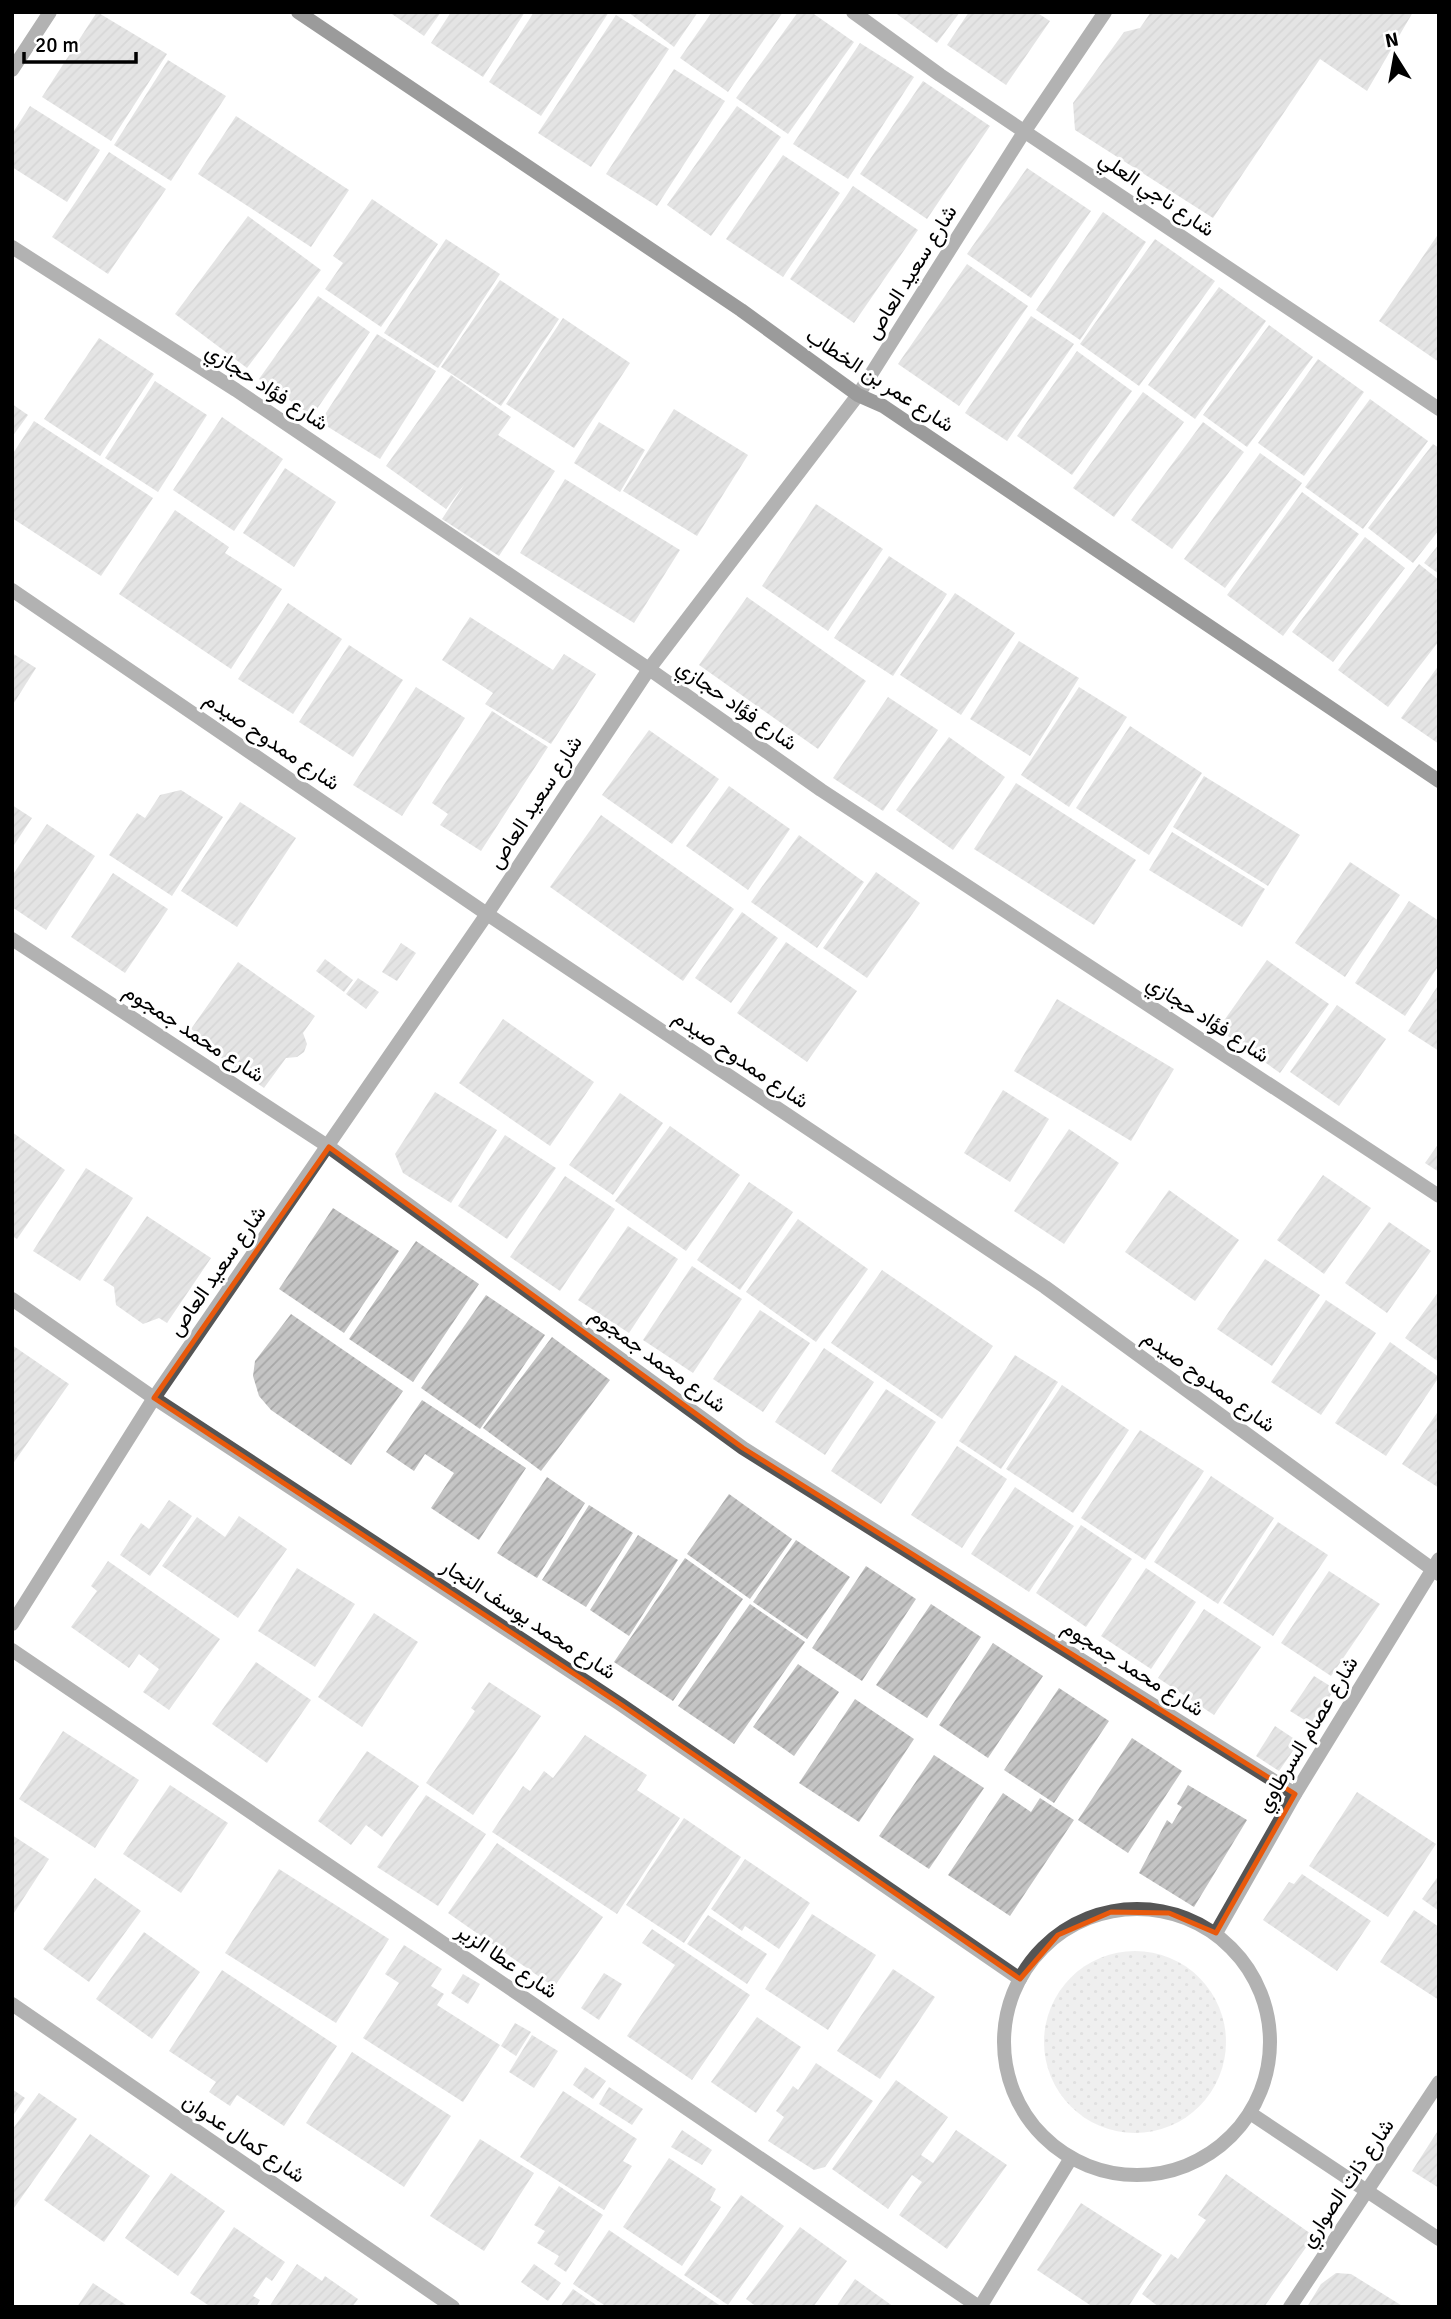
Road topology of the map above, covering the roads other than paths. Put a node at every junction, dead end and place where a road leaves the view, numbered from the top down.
1 (50, 12) edge
2 (298, 12) edge
3 (853, 12) edge
4 (1105, 12) edge
5 (12, 70) edge
6 (1024, 132) junction
7 (12, 247) edge
8 (858, 395) junction
9 (1439, 409) edge
10 (12, 590) edge
11 (649, 669) junction
12 (1439, 781) edge
13 (487, 914) junction
14 (12, 939) edge
15 (329, 1147) junction
16 (1439, 1196) edge
17 (12, 1299) edge
18 (154, 1398) junction
19 (1436, 1567) edge
20 (12, 1624) edge
21 (12, 1650) edge
22 (1295, 1794) junction
23 (1216, 1933) junction
24 (1020, 1979) junction
25 (12, 2004) edge
26 (1439, 2082) edge
27 (1250, 2113) junction
28 (1072, 2158) junction
29 (1366, 2191) junction
30 (1439, 2239) edge
31 (453, 2307) edge
32 (979, 2307) edge
33 (1290, 2307) edge

1 - 5 street
2 - 8 street, شارع عمر بن الخطاب
3 - 6 street, شارع ناجي العلي
4 - 6 street, شارع سعيد العاص
6 - 8 street, شارع سعيد العاص
6 - 9 street, شارع ناجي العلي
7 - 11 street, شارع فؤاد حجازي
8 - 11 street, شارع سعيد العاص
8 - 12 street, شارع عمر بن الخطاب
10 - 13 street, شارع ممدوح صيدم
11 - 13 street, شارع سعيد العاص
11 - 16 street, شارع فؤاد حجازي
13 - 15 street, شارع سعيد العاص
13 - 19 street, شارع ممدوح صيدم
14 - 15 street, شارع محمد جمجوم
15 - 18 street, شارع سعيد العاص
15 - 22 street, شارع محمد جمجوم
17 - 18 street, شارع محمد يوسف النجار
18 - 20 street, شارع سعيد العاص
18 - 24 street, شارع محمد يوسف النجار
19 - 22 street, شارع عصام السرطاوي
21 - 32 street, شارع عطا الزير
22 - 23 street, شارع عصام السرطاوي
23 - 24 street
23 - 27 street
24 - 28 street
25 - 31 street, شارع كمال عدوان
26 - 29 street, شارع ذات الصواري
27 - 28 street
27 - 29 street
28 - 32 street
29 - 30 street
29 - 33 street, شارع ذات الصواري

